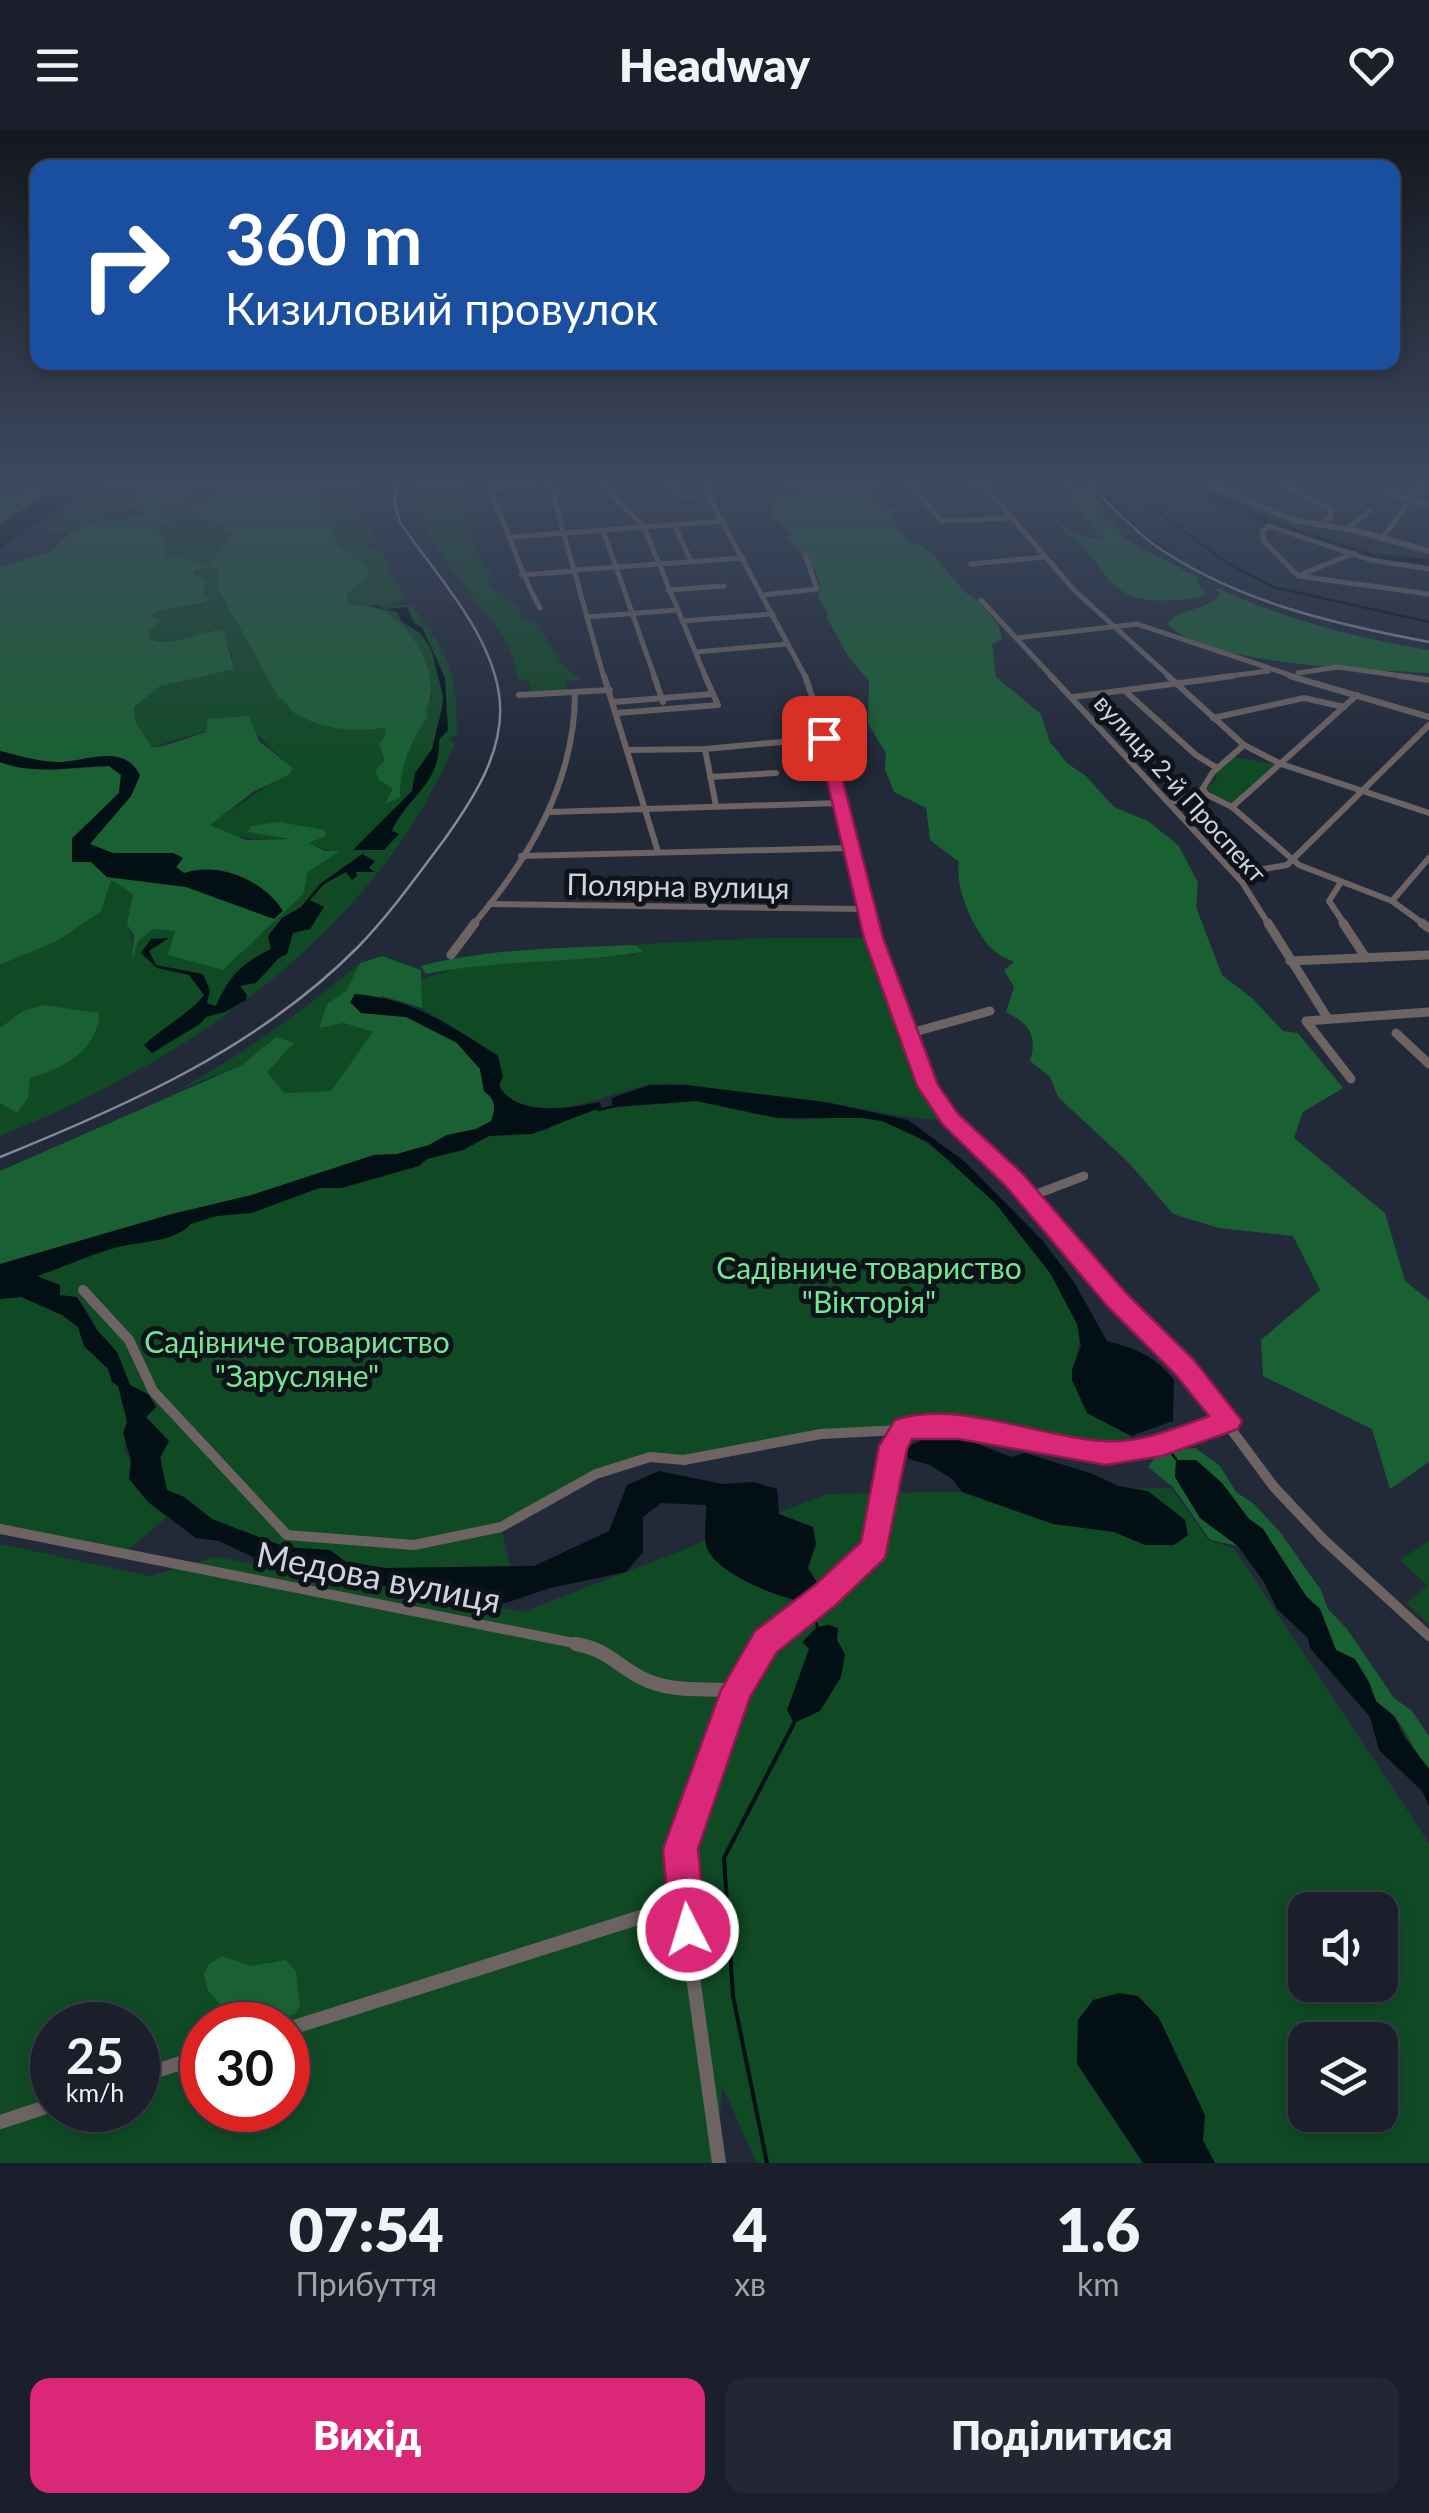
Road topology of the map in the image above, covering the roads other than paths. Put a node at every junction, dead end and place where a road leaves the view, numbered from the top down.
1 (523, 579) edge
2 (578, 579) edge
3 (620, 579) edge
4 (663, 579) edge
5 (754, 579) edge
6 (813, 579) edge
7 (1066, 579) edge
8 (1319, 579) edge
9 (724, 586) dead end
10 (668, 590) junction
11 (1429, 594) edge
12 (763, 595) junction
13 (981, 600) dead end
14 (540, 608) dead end
15 (677, 610) junction
16 (632, 614) junction
17 (773, 614) junction
18 (588, 616) junction
19 (682, 621) junction
20 (1112, 626) junction
21 (1016, 638) junction
22 (788, 644) junction
23 (696, 652) junction
24 (1271, 670) junction
25 (1290, 673) junction
26 (1429, 680) edge
27 (1176, 685) junction
28 (610, 690) junction
29 (1125, 691) junction
30 (576, 692) junction
31 (519, 694) dead end
32 (713, 694) junction
33 (1357, 695) junction
34 (1073, 697) junction
35 (662, 698) junction
36 (614, 702) junction
37 (1344, 707) junction
38 (665, 709) junction
39 (617, 713) junction
40 (1429, 717) edge
41 (1213, 718) junction
42 (1429, 726) edge
43 (824, 738) junction
44 (1244, 746) junction
45 (705, 749) junction
46 (628, 750) junction
47 (1281, 764) junction
48 (1217, 768) junction
49 (776, 773) dead end
50 (710, 777) junction
51 (1203, 790) junction
52 (1365, 791) junction
53 (839, 803) junction
54 (1170, 803) junction
55 (716, 806) junction
56 (1232, 807) junction
57 (644, 808) junction
58 (551, 812) junction
59 (1429, 813) edge
60 (850, 848) junction
61 (658, 852) junction
62 (522, 856) junction
63 (1429, 858) edge
64 (1293, 860) junction
65 (1235, 874) junction
66 (1341, 882) junction
67 (1392, 901) junction
68 (490, 904) junction
69 (866, 909) junction
70 (1429, 928) edge
71 (1429, 954) edge
72 (451, 956) dead end
73 (1366, 958) junction
74 (1290, 962) junction
75 (990, 1011) dead end
76 (1429, 1012) edge
77 (1328, 1020) junction
78 (907, 1034) junction
79 (1396, 1034) dead end
80 (1429, 1064) edge
81 (1351, 1079) dead end
82 (1084, 1176) dead end
83 (1029, 1197) junction
84 (83, 1290) dead end
85 (1228, 1421) junction
86 (904, 1428) junction
87 (0, 1529) edge
88 (1429, 1636) edge
89 (736, 1690) junction
90 (685, 1903) junction
91 (310, 2022) edge
92 (30, 2112) edge
93 (0, 2122) edge
94 (719, 2163) edge

1 - 14 street
2 - 18 street
3 - 16 street
4 - 10 street
5 - 12 street
6 - 12 street
7 - 20 street
8 - 11 street
9 - 10 street
10 - 15 street
12 - 17 street
13 - 21 street, вулиця 2-й Проспект
15 - 16 street
15 - 19 street
16 - 18 street
16 - 35 street
17 - 19 street
17 - 22 street
18 - 28 street
19 - 23 street
20 - 21 street
20 - 24 street
20 - 27 street
21 - 34 street, вулиця 2-й Проспект
22 - 23 street
22 - 43 street
23 - 32 street
24 - 25 street
24 - 27 street
25 - 26 street
25 - 33 street
27 - 29 street
27 - 41 street
28 - 30 street
28 - 36 street
29 - 34 street
29 - 48 street
30 - 31 street
30 - 58 street
32 - 35 street
32 - 38 street
33 - 37 street
33 - 40 street
34 - 54 street, вулиця 2-й Проспект
35 - 36 street
35 - 38 street
36 - 39 street
37 - 41 street
37 - 47 street
38 - 39 street
39 - 46 street
41 - 44 street
42 - 52 street
43 - 45 street
43 - 53 street
44 - 47 street
44 - 48 street
45 - 46 street
45 - 50 street
46 - 57 street
47 - 52 street
47 - 56 street
48 - 51 street
49 - 50 street
50 - 55 street
51 - 54 street
51 - 56 street
52 - 59 street
52 - 64 street
53 - 55 street
53 - 60 street
54 - 65 street, вулиця 2-й Проспект
55 - 57 street
56 - 64 street
57 - 58 street
57 - 61 street
58 - 62 street
60 - 61 street
60 - 69 street
61 - 62 street
62 - 68 street
63 - 67 street
64 - 65 street
64 - 66 street
65 - 74 street, вулиця 2-й Проспект
66 - 67 street
66 - 73 street
67 - 70 street
68 - 69 street, Полярна вулиця
68 - 72 street
69 - 78 street
71 - 73 street
73 - 74 street
74 - 77 street, вулиця 2-й Проспект
75 - 78 street
76 - 77 street
77 - 81 street
78 - 83 street
79 - 80 street
82 - 83 street
83 - 85 street
84 - 86 street
85 - 86 street
85 - 88 street
86 - 89 street
87 - 89 street, Медова вулиця
89 - 90 street
90 - 91 street
90 - 94 street
92 - 93 street

